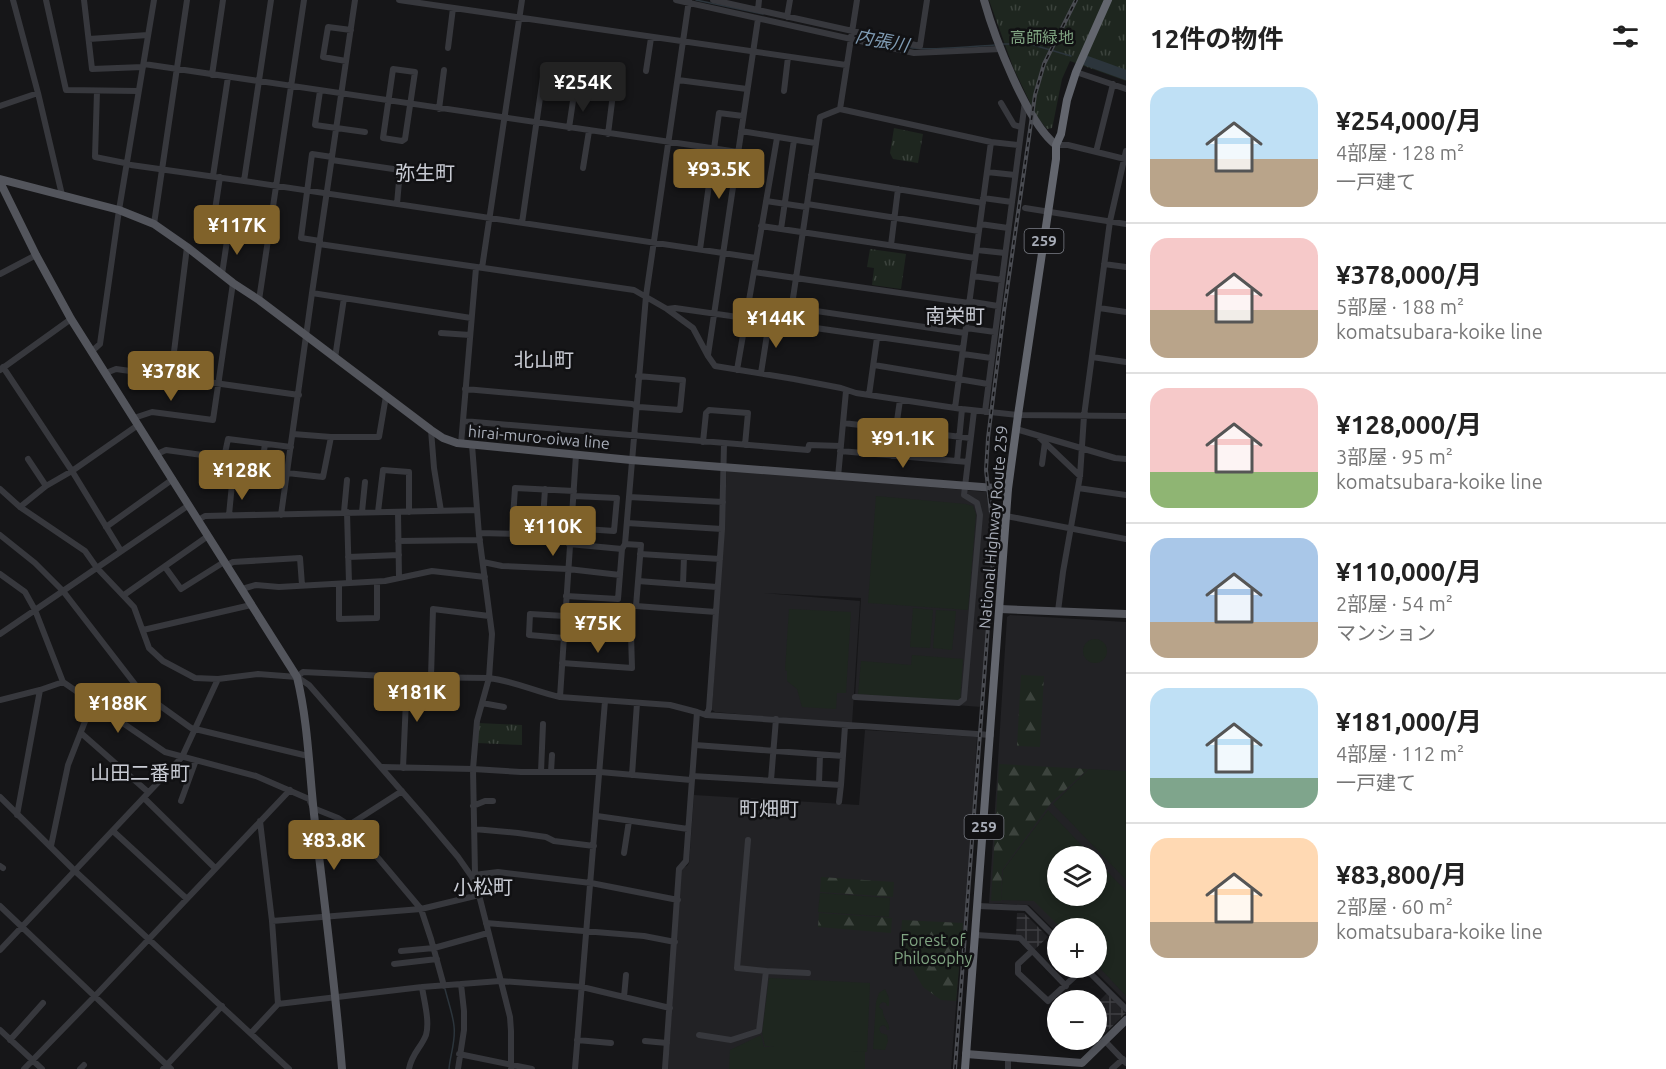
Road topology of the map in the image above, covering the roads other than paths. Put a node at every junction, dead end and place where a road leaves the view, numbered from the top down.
1 (13, 0) edge
2 (46, 0) edge
3 (84, 0) edge
4 (154, 0) edge
5 (187, 0) edge
6 (223, 0) edge
7 (271, 0) edge
8 (304, 0) edge
9 (355, 0) edge
10 (399, 0) edge
11 (522, 0) edge
12 (676, 0) edge
13 (713, 0) edge
14 (759, 0) edge
15 (790, 0) edge
16 (854, 0) edge
17 (927, 0) edge
18 (984, 0) edge
19 (1108, 0) edge
20 (689, 2) edge
21 (453, 8) junction
22 (758, 10) junction
23 (787, 17) junction
24 (520, 18) junction
25 (758, 19) junction
26 (351, 30) junction
27 (852, 31) junction
28 (148, 35) junction
29 (651, 38) junction
30 (88, 39) junction
31 (850, 39) junction
32 (683, 42) junction
33 (1000, 46) junction
34 (448, 48) dead end
35 (753, 52) junction
36 (788, 57) junction
37 (346, 61) junction
38 (143, 65) junction
39 (846, 65) junction
40 (177, 70) junction
41 (444, 70) dead end
42 (646, 71) dead end
43 (1076, 72) junction
44 (212, 75) junction
45 (543, 76) dead end
46 (228, 77) junction
47 (678, 80) junction
48 (259, 82) junction
49 (1113, 84) junction
50 (614, 86) dead end
51 (292, 87) junction
52 (747, 89) junction
53 (1126, 89) edge
54 (784, 90) dead end
55 (97, 91) junction
56 (138, 91) junction
57 (320, 91) junction
58 (38, 93) junction
59 (342, 94) junction
60 (574, 94) dead end
61 (388, 101) junction
62 (1025, 101) junction
63 (1001, 104) dead end
64 (410, 105) junction
65 (0, 106) edge
66 (439, 109) junction
67 (840, 109) junction
68 (743, 116) junction
69 (505, 119) junction
70 (537, 123) junction
71 (1021, 127) junction
72 (336, 128) junction
73 (569, 128) junction
74 (589, 131) junction
75 (741, 131) junction
76 (365, 132) dead end
77 (608, 134) junction
78 (777, 138) junction
79 (794, 140) junction
80 (668, 142) junction
81 (991, 142) junction
82 (815, 143) junction
83 (1019, 145) junction
84 (1056, 145) junction
85 (714, 149) junction
86 (1126, 151) edge
87 (738, 152) junction
88 (1096, 152) junction
89 (332, 158) junction
90 (1125, 159) edge
91 (127, 164) junction
92 (583, 168) dead end
93 (162, 170) junction
94 (987, 172) junction
95 (811, 175) junction
96 (1015, 175) junction
97 (216, 177) junction
98 (0, 181) edge
99 (244, 181) junction
100 (276, 186) junction
101 (898, 189) junction
102 (308, 191) junction
103 (327, 194) junction
104 (62, 195) junction
105 (766, 201) junction
106 (983, 201) junction
107 (1011, 202) junction
108 (397, 204) junction
109 (784, 204) junction
110 (806, 205) junction
111 (1025, 208) dead end
112 (119, 210) junction
113 (215, 210) dead end
114 (1048, 211) junction
115 (490, 218) junction
116 (894, 218) junction
117 (1110, 221) junction
118 (522, 223) junction
119 (154, 224) junction
120 (1126, 224) edge
121 (761, 226) junction
122 (980, 227) junction
123 (1008, 228) junction
124 (782, 229) junction
125 (802, 232) junction
126 (228, 234) dead end
127 (654, 242) junction
128 (319, 243) junction
129 (891, 246) junction
130 (187, 247) junction
131 (700, 249) junction
132 (977, 250) junction
133 (723, 252) junction
134 (1005, 253) junction
135 (36, 255) junction
136 (756, 258) junction
137 (975, 258) junction
138 (1104, 264) junction
139 (1126, 267) edge
140 (479, 268) junction
141 (754, 272) junction
142 (0, 274) edge
143 (222, 274) junction
144 (972, 276) junction
145 (796, 278) junction
146 (1002, 280) junction
147 (232, 283) junction
148 (312, 293) junction
149 (645, 296) junction
150 (344, 298) junction
151 (259, 300) junction
152 (749, 301) junction
153 (969, 303) junction
154 (998, 306) junction
155 (791, 307) junction
156 (1099, 308) junction
157 (667, 309) junction
158 (1126, 312) edge
159 (714, 314) junction
160 (471, 318) junction
161 (71, 319) junction
162 (746, 319) junction
163 (769, 322) junction
164 (789, 325) junction
165 (965, 330) junction
166 (995, 332) junction
167 (441, 333) dead end
168 (470, 334) junction
169 (306, 336) junction
170 (877, 338) junction
171 (92, 352) junction
172 (963, 352) junction
173 (708, 356) junction
174 (1092, 357) junction
175 (335, 358) junction
176 (991, 358) junction
177 (1126, 362) edge
178 (874, 365) junction
179 (2, 369) edge
180 (737, 370) junction
181 (106, 373) junction
182 (760, 373) junction
183 (171, 376) junction
184 (638, 376) junction
185 (959, 379) junction
186 (219, 383) junction
187 (988, 384) junction
188 (465, 389) junction
189 (846, 391) junction
190 (298, 395) junction
191 (869, 395) junction
192 (387, 396) junction
193 (900, 400) junction
194 (635, 405) junction
195 (959, 409) junction
196 (974, 411) junction
197 (985, 412) junction
198 (1018, 415) junction
199 (1084, 416) junction
200 (1126, 416) edge
201 (463, 421) junction
202 (136, 422) junction
203 (843, 423) junction
204 (431, 429) junction
205 (896, 429) junction
206 (1016, 429) junction
207 (293, 434) junction
208 (1037, 435) junction
209 (633, 436) junction
210 (331, 437) junction
211 (959, 437) junction
212 (970, 438) junction
213 (703, 442) junction
214 (1045, 442) junction
215 (265, 444) junction
216 (461, 444) junction
217 (724, 444) junction
218 (472, 445) junction
219 (745, 445) junction
220 (291, 447) junction
221 (1082, 448) junction
222 (841, 449) junction
223 (157, 454) junction
224 (576, 455) junction
225 (892, 456) junction
226 (28, 459) dead end
227 (1126, 459) edge
228 (631, 460) junction
229 (957, 462) junction
230 (968, 462) junction
231 (1042, 464) dead end
232 (722, 466) junction
233 (72, 471) junction
234 (287, 473) junction
235 (1080, 476) junction
236 (838, 477) junction
237 (260, 478) dead end
238 (173, 479) junction
239 (348, 480) dead end
240 (365, 482) dead end
241 (232, 484) dead end
242 (46, 486) junction
243 (966, 487) junction
244 (1078, 488) junction
245 (0, 489) edge
246 (545, 489) junction
247 (1008, 489) junction
248 (574, 493) junction
249 (1126, 495) edge
250 (629, 497) junction
251 (723, 502) junction
252 (189, 505) junction
253 (20, 507) junction
254 (477, 510) junction
255 (441, 511) junction
256 (346, 512) junction
257 (362, 512) junction
258 (378, 512) junction
259 (398, 512) junction
260 (409, 512) junction
261 (229, 515) junction
262 (281, 515) junction
263 (1006, 516) junction
264 (198, 519) junction
265 (627, 524) junction
266 (106, 527) junction
267 (570, 528) junction
268 (1070, 528) junction
269 (722, 529) junction
270 (479, 532) junction
271 (512, 533) junction
272 (542, 534) junction
273 (0, 535) edge
274 (570, 535) junction
275 (208, 536) junction
276 (1126, 539) edge
277 (480, 540) junction
278 (398, 541) junction
279 (569, 544) junction
280 (624, 546) junction
281 (121, 551) junction
282 (640, 554) junction
283 (399, 555) junction
284 (348, 557) junction
285 (684, 557) junction
286 (720, 559) junction
287 (483, 562) junction
288 (226, 564) junction
289 (165, 567) junction
290 (98, 568) junction
291 (568, 569) junction
292 (0, 574) edge
293 (620, 575) junction
294 (485, 577) junction
295 (399, 578) junction
296 (638, 581) junction
297 (377, 582) junction
298 (339, 584) junction
299 (349, 584) junction
300 (683, 584) junction
301 (302, 585) junction
302 (717, 587) junction
303 (242, 589) junction
304 (63, 591) junction
305 (124, 595) junction
306 (566, 596) junction
307 (251, 605) junction
308 (1000, 609) junction
309 (35, 610) junction
310 (1058, 611) junction
311 (716, 612) junction
312 (1126, 614) edge
313 (489, 616) junction
314 (565, 616) junction
315 (564, 627) junction
316 (143, 630) junction
317 (0, 634) edge
318 (564, 638) junction
319 (562, 663) junction
320 (297, 677) junction
321 (406, 677) junction
322 (431, 677) junction
323 (489, 678) junction
324 (218, 679) junction
325 (63, 682) junction
326 (40, 690) junction
327 (560, 697) junction
328 (855, 697) dead end
329 (0, 700) edge
330 (93, 701) junction
331 (605, 701) junction
332 (482, 703) junction
333 (637, 703) junction
334 (504, 707) dead end
335 (697, 712) junction
336 (706, 715) junction
337 (776, 719) junction
338 (543, 724) dead end
339 (845, 726) junction
340 (196, 729) junction
341 (81, 733) junction
342 (991, 735) junction
343 (695, 745) junction
344 (772, 751) junction
345 (552, 755) dead end
346 (819, 755) junction
347 (308, 756) junction
348 (843, 756) junction
349 (182, 757) junction
350 (196, 760) junction
351 (382, 767) junction
352 (403, 768) junction
353 (473, 769) junction
354 (541, 772) junction
355 (551, 772) junction
356 (600, 772) junction
357 (632, 775) junction
358 (692, 778) junction
359 (771, 780) junction
360 (819, 783) junction
361 (841, 785) junction
362 (290, 790) junction
363 (402, 791) junction
364 (146, 795) junction
365 (1, 800) edge
366 (181, 801) dead end
367 (493, 801) dead end
368 (840, 802) dead end
369 (473, 806) junction
370 (314, 808) junction
371 (17, 815) junction
372 (597, 816) junction
373 (260, 821) junction
374 (629, 821) junction
375 (349, 825) junction
376 (474, 829) junction
377 (688, 829) junction
378 (113, 831) junction
379 (748, 840) dead end
380 (318, 845) junction
381 (51, 846) junction
382 (594, 846) junction
383 (624, 853) dead end
384 (215, 868) junction
385 (75, 871) junction
386 (474, 876) junction
387 (591, 883) junction
388 (478, 895) junction
389 (187, 899) junction
390 (678, 900) junction
391 (0, 906) edge
392 (978, 906) junction
393 (421, 909) junction
394 (326, 917) junction
395 (272, 921) junction
396 (486, 923) junction
397 (22, 927) junction
398 (1047, 929) edge
399 (587, 931) junction
400 (488, 933) junction
401 (976, 935) junction
402 (148, 939) junction
403 (675, 942) junction
404 (434, 948) junction
405 (0, 950) edge
406 (401, 951) dead end
407 (1032, 951) junction
408 (437, 959) junction
409 (394, 964) dead end
410 (766, 971) junction
411 (808, 973) dead end
412 (626, 975) dead end
413 (1074, 978) edge
414 (1094, 978) edge
415 (500, 981) junction
416 (461, 984) junction
417 (444, 986) junction
418 (1066, 986) junction
419 (422, 987) junction
420 (582, 987) junction
421 (95, 996) junction
422 (335, 997) junction
423 (624, 997) junction
424 (43, 1003) dead end
425 (278, 1004) junction
426 (222, 1006) junction
427 (670, 1008) junction
428 (1126, 1009) edge
429 (1126, 1020) edge
430 (0, 1030) edge
431 (250, 1033) junction
432 (699, 1035) dead end
433 (1107, 1039) edge
434 (10, 1040) junction
435 (577, 1040) junction
436 (645, 1041) dead end
437 (610, 1042) dead end
438 (667, 1043) junction
439 (1107, 1043) edge
440 (1096, 1050) edge
441 (459, 1054) junction
442 (966, 1054) junction
443 (1008, 1058) junction
444 (32, 1060) junction
445 (1125, 1060) edge
446 (1077, 1066) edge
447 (511, 1067) edge
448 (167, 1068) edge
449 (24, 1069) edge
450 (42, 1069) edge
451 (288, 1069) edge
452 (342, 1069) edge
453 (409, 1069) edge
454 (458, 1069) edge
455 (532, 1069) edge
456 (575, 1069) edge
457 (665, 1069) edge
458 (965, 1069) edge
459 (1008, 1069) edge
460 (1112, 1069) edge

1 - 58 street
2 - 55 street
3 - 30 street
4 - 28 street
5 - 40 street
6 - 44 street
7 - 48 street
8 - 51 street
9 - 26 street
10 - 21 street
11 - 24 street
12 - 20 street
13 - 22 street
14 - 22 street
15 - 23 street
16 - 27 street
17 - 27 street
18 - 33 main road
19 - 43 highway, National Highway Route 259 / 259
20 - 25 street
20 - 32 street
21 - 24 street
21 - 34 street
22 - 23 street
23 - 27 street
24 - 29 street
24 - 69 street
25 - 31 street
25 - 35 street
26 - 37 street
26 - 37 street
27 - 31 street
28 - 30 street
28 - 38 street
29 - 32 street
29 - 42 street
30 - 38 street
31 - 33 street
31 - 39 street
32 - 35 street
32 - 47 street
33 - 62 main road
35 - 36 street
35 - 52 street
36 - 39 street
36 - 54 street
37 - 59 street
38 - 40 street
38 - 56 street
39 - 67 street
40 - 44 street
40 - 93 street
41 - 66 street
43 - 49 street
43 - 84 highway, National Highway Route 259 / 259
44 - 46 street
45 - 70 street
46 - 48 street
46 - 97 street
47 - 52 street
47 - 80 street
48 - 51 street
48 - 99 street
49 - 53 street
49 - 88 street
50 - 77 street
51 - 57 street
51 - 100 street
52 - 68 street
55 - 56 street
55 - 91 street
56 - 91 street
57 - 59 street
57 - 72 street
58 - 65 street
58 - 104 street
59 - 61 street
59 - 72 street
60 - 73 street
61 - 64 street
61 - 64 street
61 - 64 street
62 - 71 street
62 - 84 main road
63 - 71 street
64 - 66 street
66 - 69 street
67 - 81 street
67 - 82 street
68 - 75 street
68 - 85 street
69 - 70 street
69 - 115 street
70 - 73 street
70 - 118 street
71 - 83 street
72 - 76 street
72 - 89 street
73 - 74 street
74 - 77 street
74 - 92 street
75 - 78 street
75 - 87 street
77 - 80 street
78 - 79 street
78 - 105 street
79 - 82 street
79 - 109 street
80 - 85 street
80 - 127 street
81 - 83 street
81 - 94 street
82 - 95 street
83 - 96 street
84 - 88 street
84 - 114 highway, National Highway Route 259 / 259
85 - 87 street
85 - 131 street
86 - 90 street
87 - 133 street
88 - 90 street
89 - 102 street
89 - 103 street
89 - 108 street
90 - 117 street
91 - 93 street
91 - 112 street
93 - 97 street
93 - 119 street
94 - 96 street
94 - 106 street
95 - 101 street
95 - 110 street
96 - 107 street
97 - 99 street
97 - 113 street
98 - 104 main road, hirai-muro-oiwa line
98 - 135 main road
99 - 100 street
100 - 102 street
100 - 151 street
101 - 106 street
101 - 116 street
102 - 103 street
102 - 128 street
103 - 108 street
103 - 128 street
104 - 112 main road, hirai-muro-oiwa line
105 - 109 street
105 - 121 street
106 - 107 street
106 - 122 street
107 - 123 street
108 - 115 street
109 - 110 street
109 - 124 street
110 - 116 street
110 - 125 street
111 - 114 street
112 - 119 main road, hirai-muro-oiwa line
112 - 171 street
114 - 117 street
114 - 198 highway, National Highway Route 259 / 259
115 - 118 street
115 - 140 street
116 - 122 street
116 - 129 street
117 - 120 street
117 - 138 street
118 - 127 street
119 - 130 main road, hirai-muro-oiwa line
121 - 124 street
121 - 136 street
122 - 123 street
122 - 132 street
123 - 134 street
124 - 125 street
125 - 129 street
125 - 145 street
126 - 143 street
127 - 131 street
127 - 149 street
128 - 140 street
128 - 148 street
129 - 137 street
130 - 143 main road, hirai-muro-oiwa line
130 - 183 street
131 - 133 street
132 - 134 street
132 - 137 street
133 - 136 street
133 - 159 street
134 - 146 street
135 - 142 street
135 - 161 main road
136 - 141 street
137 - 144 street
138 - 139 street
138 - 156 street
140 - 149 street
140 - 160 street
141 - 145 street
141 - 152 street
143 - 147 main road, hirai-muro-oiwa line
144 - 146 street
144 - 153 street
145 - 153 street
145 - 155 street
146 - 154 street
147 - 151 main road, hirai-muro-oiwa line
147 - 186 street
148 - 150 street
148 - 169 street
149 - 157 street
149 - 184 street
150 - 160 street
150 - 175 street
151 - 169 main road, hirai-muro-oiwa line
152 - 155 street
152 - 162 street
153 - 154 street
153 - 165 street
154 - 166 street
155 - 164 street
155 - 165 street
156 - 158 street
156 - 174 street
157 - 159 street
157 - 173 street
159 - 162 street
159 - 173 street
160 - 168 street
161 - 171 main road
161 - 179 street
162 - 163 street
162 - 180 street
163 - 164 street
163 - 182 street
164 - 170 street
165 - 166 street
165 - 172 street
166 - 176 street
167 - 168 street
168 - 188 street
169 - 175 main road, hirai-muro-oiwa line
169 - 190 street
170 - 172 street
170 - 178 street
171 - 181 main road
172 - 176 street
172 - 185 street
173 - 180 street
174 - 177 street
174 - 199 street
175 - 192 main road, hirai-muro-oiwa line
176 - 187 street
178 - 185 street
178 - 191 street
179 - 233 street
180 - 182 street
181 - 183 street
181 - 202 main road
182 - 189 street
183 - 186 street
184 - 194 street
184 - 194 street
185 - 187 street
185 - 195 street
186 - 190 street
186 - 202 street
187 - 197 street
188 - 194 street
188 - 201 street
189 - 191 street
189 - 203 street
190 - 207 street
191 - 193 street
192 - 204 main road, hirai-muro-oiwa line
192 - 210 street
193 - 195 street
193 - 205 street
194 - 209 street
195 - 196 street
195 - 211 street
196 - 197 street
196 - 212 street
197 - 198 street
198 - 199 street
198 - 206 highway, National Highway Route 259 / 259
199 - 200 street
199 - 221 street
201 - 209 street
201 - 216 street
202 - 223 main road
202 - 233 street
203 - 205 street
203 - 222 street
204 - 216 main road, hirai-muro-oiwa line
204 - 255 street
205 - 211 street
205 - 225 street
206 - 208 street
206 - 247 highway, National Highway Route 259 / 259
207 - 210 street
207 - 220 street
208 - 214 street
208 - 221 street
209 - 213 street
209 - 228 street
210 - 234 street
211 - 212 street
211 - 229 street
212 - 230 street
213 - 217 street
213 - 219 street
214 - 231 street
214 - 235 street
215 - 220 street
215 - 223 street
215 - 237 street
216 - 218 main road, hirai-muro-oiwa line
217 - 219 street
217 - 232 street
218 - 224 main road, hirai-muro-oiwa line
218 - 254 street
219 - 222 street
220 - 234 street
221 - 227 street
221 - 235 street
222 - 225 street
222 - 236 street
223 - 238 main road
224 - 228 main road, hirai-muro-oiwa line
224 - 248 street
225 - 229 street
226 - 242 street
228 - 232 main road, hirai-muro-oiwa line
228 - 250 street
229 - 230 street
230 - 243 street
232 - 236 main road, hirai-muro-oiwa line
232 - 251 street
233 - 242 street
233 - 266 street
234 - 262 street
235 - 244 street
236 - 243 main road, hirai-muro-oiwa line
238 - 252 main road
238 - 266 street
239 - 256 street
240 - 257 street
241 - 261 street
242 - 253 street
243 - 247 main road, hirai-muro-oiwa line
243 - 328 street
244 - 249 street
244 - 268 street
245 - 253 street
246 - 248 street
246 - 271 street
246 - 272 street
247 - 263 highway, National Highway Route 259 / 259
248 - 267 street
248 - 267 street
250 - 251 street
250 - 265 street
251 - 269 street
252 - 264 main road
252 - 281 street
253 - 290 street
254 - 255 street
254 - 270 street
255 - 260 street
256 - 257 street
256 - 262 street
256 - 284 street
257 - 258 street
258 - 259 street
258 - 260 street
259 - 260 street
259 - 278 street
261 - 262 street
261 - 264 street
263 - 268 street
263 - 308 highway, National Highway Route 259 / 259
264 - 275 main road
265 - 269 street
265 - 280 street
266 - 281 street
267 - 274 street
268 - 276 street
268 - 310 street
269 - 286 street
270 - 271 street
270 - 277 street
271 - 272 street
272 - 274 street
273 - 304 street
274 - 279 street
275 - 288 main road
275 - 289 street
277 - 278 street
277 - 287 street
278 - 283 street
279 - 280 street
279 - 291 street
280 - 282 street
280 - 293 street
281 - 290 street
282 - 285 street
282 - 296 street
283 - 284 street
283 - 295 street
284 - 299 street
285 - 286 street
285 - 300 street
286 - 302 street
287 - 291 street
287 - 294 street
288 - 289 street
288 - 301 street
288 - 303 main road
289 - 305 street
290 - 304 street
290 - 305 street
291 - 293 street
291 - 306 street
292 - 309 street
293 - 306 street
294 - 295 street
294 - 313 street
295 - 297 street
296 - 300 street
296 - 311 street
297 - 298 street
297 - 299 street
298 - 299 street
298 - 301 street
300 - 302 street
301 - 303 street
302 - 311 street
303 - 307 main road
304 - 309 street
304 - 340 street
305 - 316 street
306 - 314 street
307 - 316 street
307 - 320 main road
308 - 310 main road
308 - 342 highway, National Highway Route 259 / 259
309 - 317 street
309 - 325 street
310 - 312 main road
311 - 336 street
313 - 322 street
313 - 323 street
314 - 315 street
314 - 318 street
315 - 318 street
315 - 319 street
316 - 324 street
318 - 319 street
319 - 327 street
320 - 321 street
320 - 324 street
320 - 347 main road
320 - 351 street
321 - 322 street
321 - 352 street
322 - 323 street
323 - 327 street
323 - 332 street
324 - 340 street
325 - 326 street
325 - 330 street
326 - 329 street
326 - 371 street
327 - 331 street
330 - 341 street
330 - 349 street
331 - 333 street
331 - 356 street
332 - 334 street
332 - 353 street
333 - 335 street
333 - 357 street
335 - 336 street
335 - 343 street
336 - 337 street
337 - 339 street
337 - 344 street
338 - 354 street
339 - 342 street
339 - 348 street
340 - 347 street
340 - 349 street
341 - 364 street
341 - 381 street
342 - 392 highway, National Highway Route 259 / 259
343 - 344 street
343 - 358 street
344 - 346 street
344 - 359 street
345 - 355 street
346 - 348 street
346 - 360 street
347 - 370 main road
348 - 361 street
349 - 350 street
349 - 364 street
350 - 362 street
350 - 366 street
351 - 352 street
351 - 363 street
352 - 353 street
353 - 354 street
353 - 369 street
354 - 355 street
355 - 356 street
356 - 357 street
356 - 372 street
357 - 358 street
358 - 359 street
358 - 377 street
359 - 360 street
360 - 361 street
361 - 368 street
362 - 370 street
362 - 373 street
363 - 375 street
363 - 386 street
364 - 378 street
364 - 384 street
365 - 371 street
367 - 369 street
369 - 376 street
370 - 375 street
370 - 380 main road
371 - 381 street
372 - 374 street
372 - 382 street
373 - 384 street
373 - 395 street
374 - 377 street
374 - 383 street
375 - 380 street
375 - 393 street
376 - 382 street
376 - 386 street
377 - 390 street
378 - 385 street
378 - 389 street
379 - 410 street
380 - 394 main road
381 - 385 street
382 - 387 street
384 - 389 street
385 - 397 street
385 - 402 street
386 - 387 street
386 - 388 street
387 - 390 street
387 - 399 street
388 - 393 street
388 - 396 street
389 - 402 street
390 - 403 street
391 - 397 street
392 - 398 street
392 - 401 highway, National Highway Route 259 / 259
393 - 394 street
393 - 404 street
394 - 395 street
394 - 422 main road
395 - 425 street
396 - 399 street
396 - 400 street
397 - 405 street
397 - 421 street
399 - 403 street
399 - 420 street
400 - 404 street
400 - 415 street
401 - 407 street
401 - 442 highway, National Highway Route 259 / 259
402 - 421 street
402 - 426 street
403 - 427 street
404 - 406 street
404 - 408 street
407 - 418 street
407 - 418 street
408 - 409 street
408 - 417 street
410 - 411 street
410 - 432 street
412 - 423 street
413 - 418 street
414 - 428 street
415 - 416 street
415 - 420 street
415 - 447 street
416 - 417 street
416 - 441 street
417 - 419 street
419 - 422 street
419 - 453 street
420 - 423 street
420 - 435 street
421 - 444 street
421 - 448 street
422 - 425 street
422 - 452 main road
423 - 427 street
424 - 434 street
425 - 431 street
426 - 431 street
426 - 448 street
427 - 438 street
429 - 433 main road
430 - 434 street
431 - 451 street
434 - 444 street
435 - 437 street
435 - 456 street
436 - 438 street
438 - 457 street
439 - 445 street
440 - 446 main road
441 - 447 street
441 - 454 street
442 - 443 main road
442 - 458 highway, National Highway Route 259 / 259
443 - 446 main road
443 - 459 street
444 - 449 street
444 - 450 street
445 - 460 street
447 - 455 street

